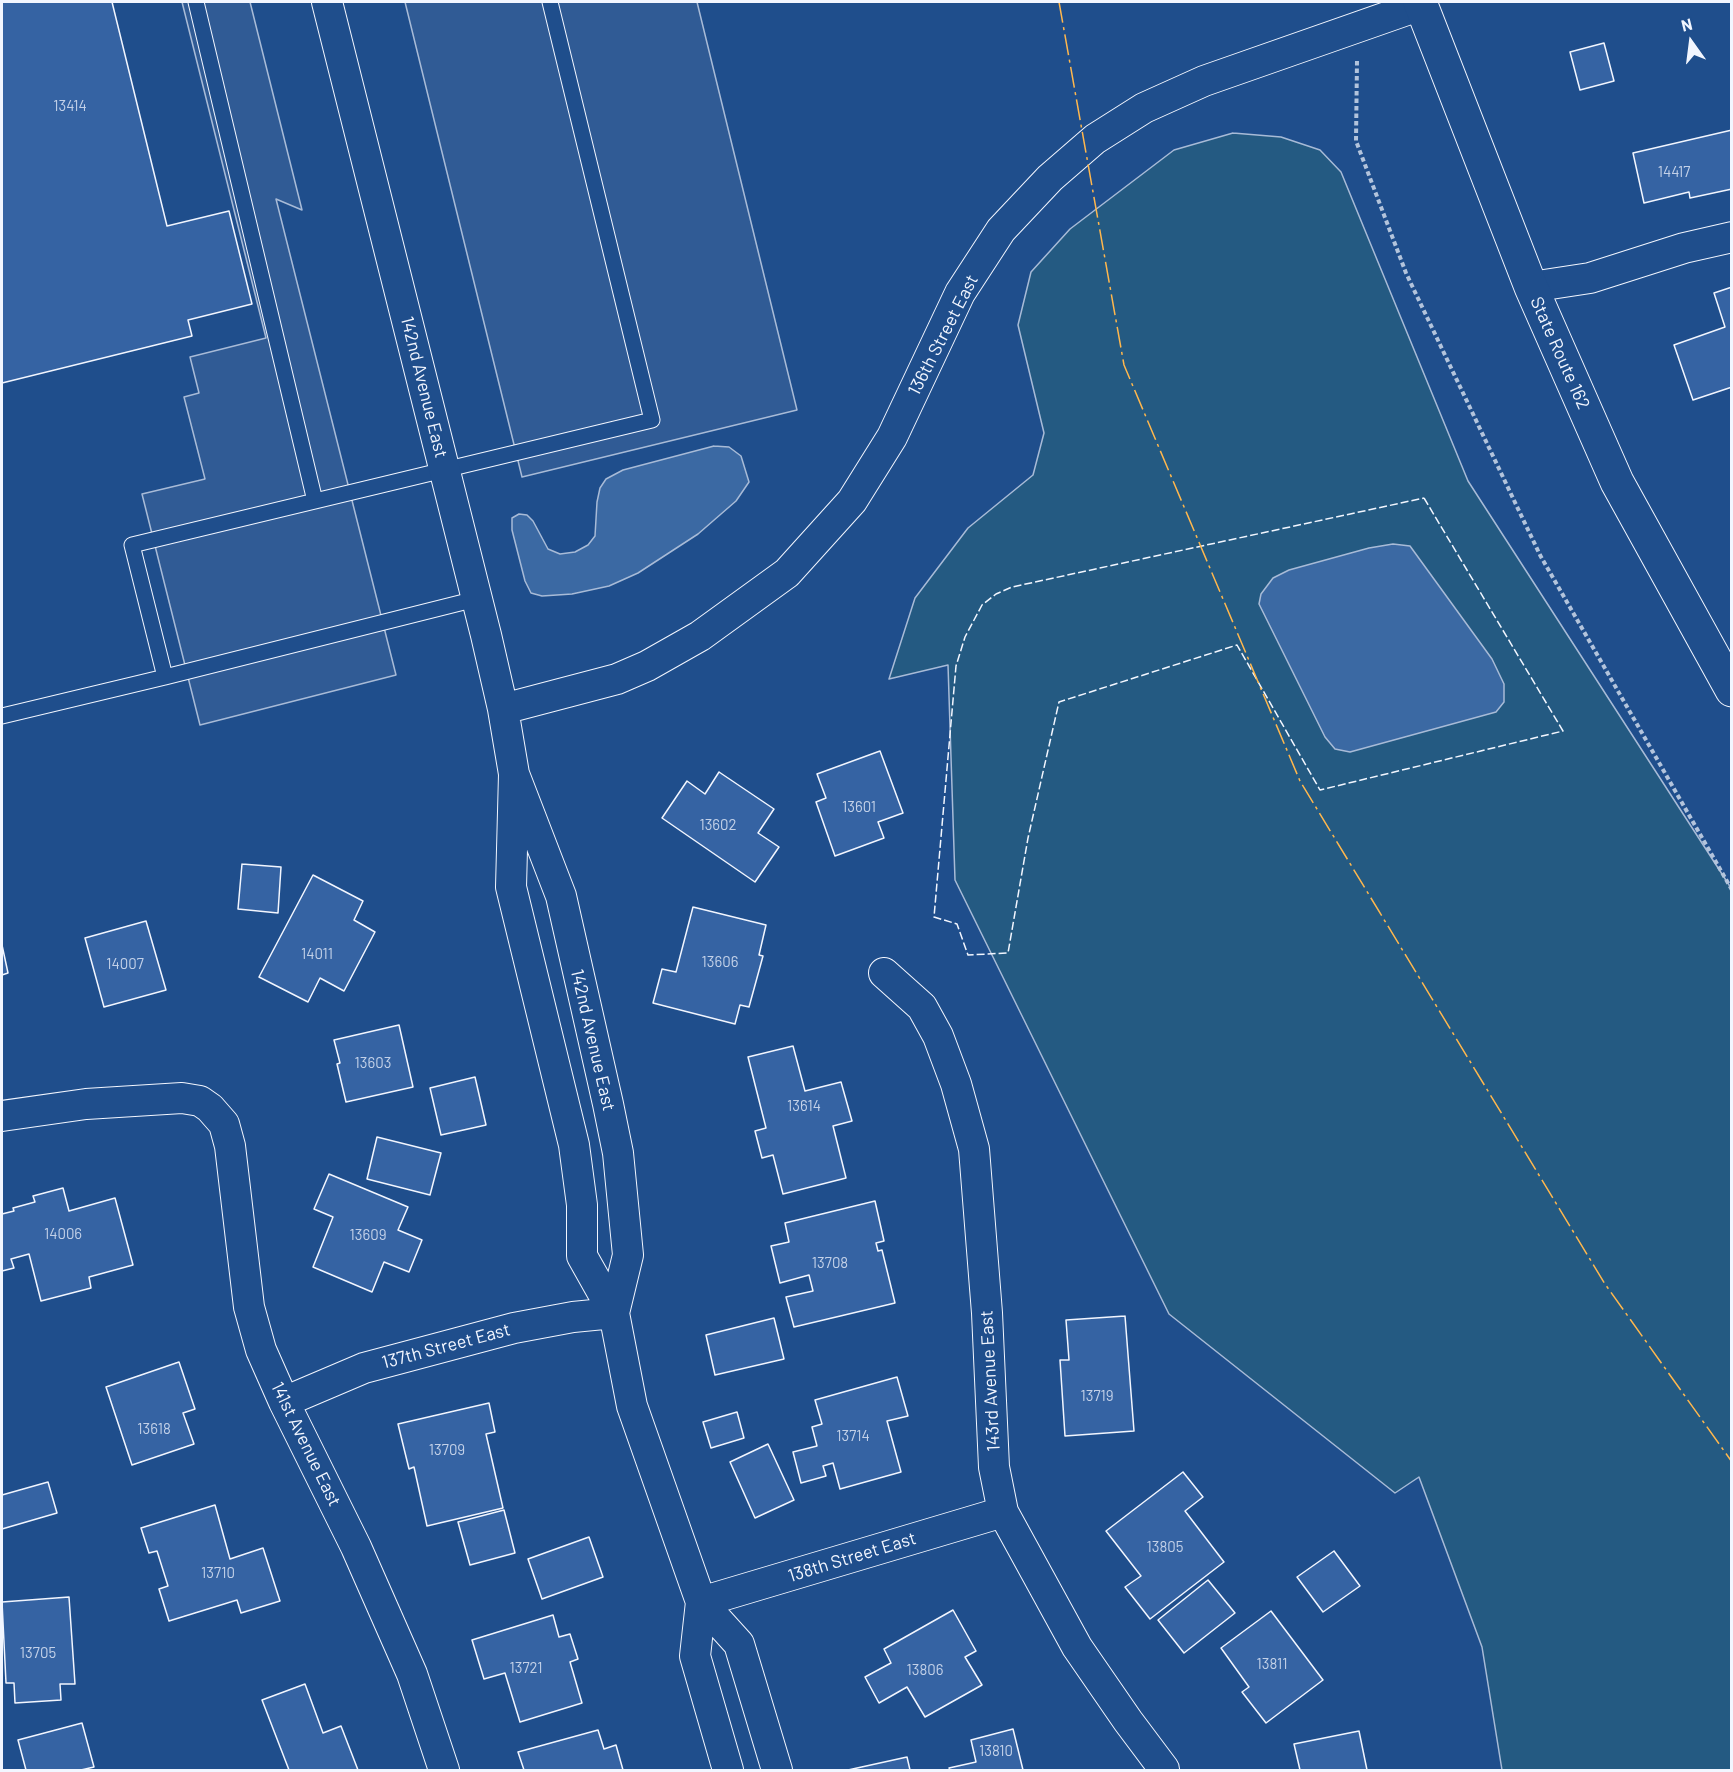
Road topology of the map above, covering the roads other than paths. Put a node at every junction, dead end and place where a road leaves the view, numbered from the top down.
1 (327, 2) edge
2 (550, 2) edge
3 (201, 3) edge
4 (1421, 3) edge
5 (1731, 237) edge
6 (1531, 287) junction
7 (445, 470) junction
8 (315, 501) junction
9 (477, 599) junction
10 (165, 677) junction
11 (1731, 690) edge
12 (503, 709) junction
13 (2, 716) edge
14 (514, 774) junction
15 (884, 973) dead end
16 (2, 1116) edge
17 (614, 1313) junction
18 (284, 1402) junction
19 (1003, 1512) junction
20 (701, 1602) junction
21 (444, 1770) edge
22 (728, 1770) edge
23 (777, 1770) edge
24 (1165, 1770) edge

1 - 7 street, 142nd Avenue East
2 - 7 lane
3 - 8 lane
4 - 6 main road, State Route 162
4 - 12 street, 136th Street East
5 - 6 street
6 - 11 main road, State Route 162
7 - 8 lane
7 - 9 street, 142nd Avenue East
8 - 10 lane
9 - 10 lane
9 - 12 street, 142nd Avenue East
10 - 13 lane
12 - 14 street, 142nd Avenue East
14 - 17 street, 142nd Avenue East
14 - 17 street, 142nd Avenue East
15 - 19 street, 143rd Avenue East
16 - 18 street, 141st Avenue East
17 - 18 street, 137th Street East
17 - 20 street, 142nd Avenue East
18 - 21 street, 141st Avenue East
19 - 20 street, 138th Street East
19 - 24 street, 143rd Avenue East
20 - 22 street, 142nd Avenue East
20 - 23 street, 142nd Avenue East

